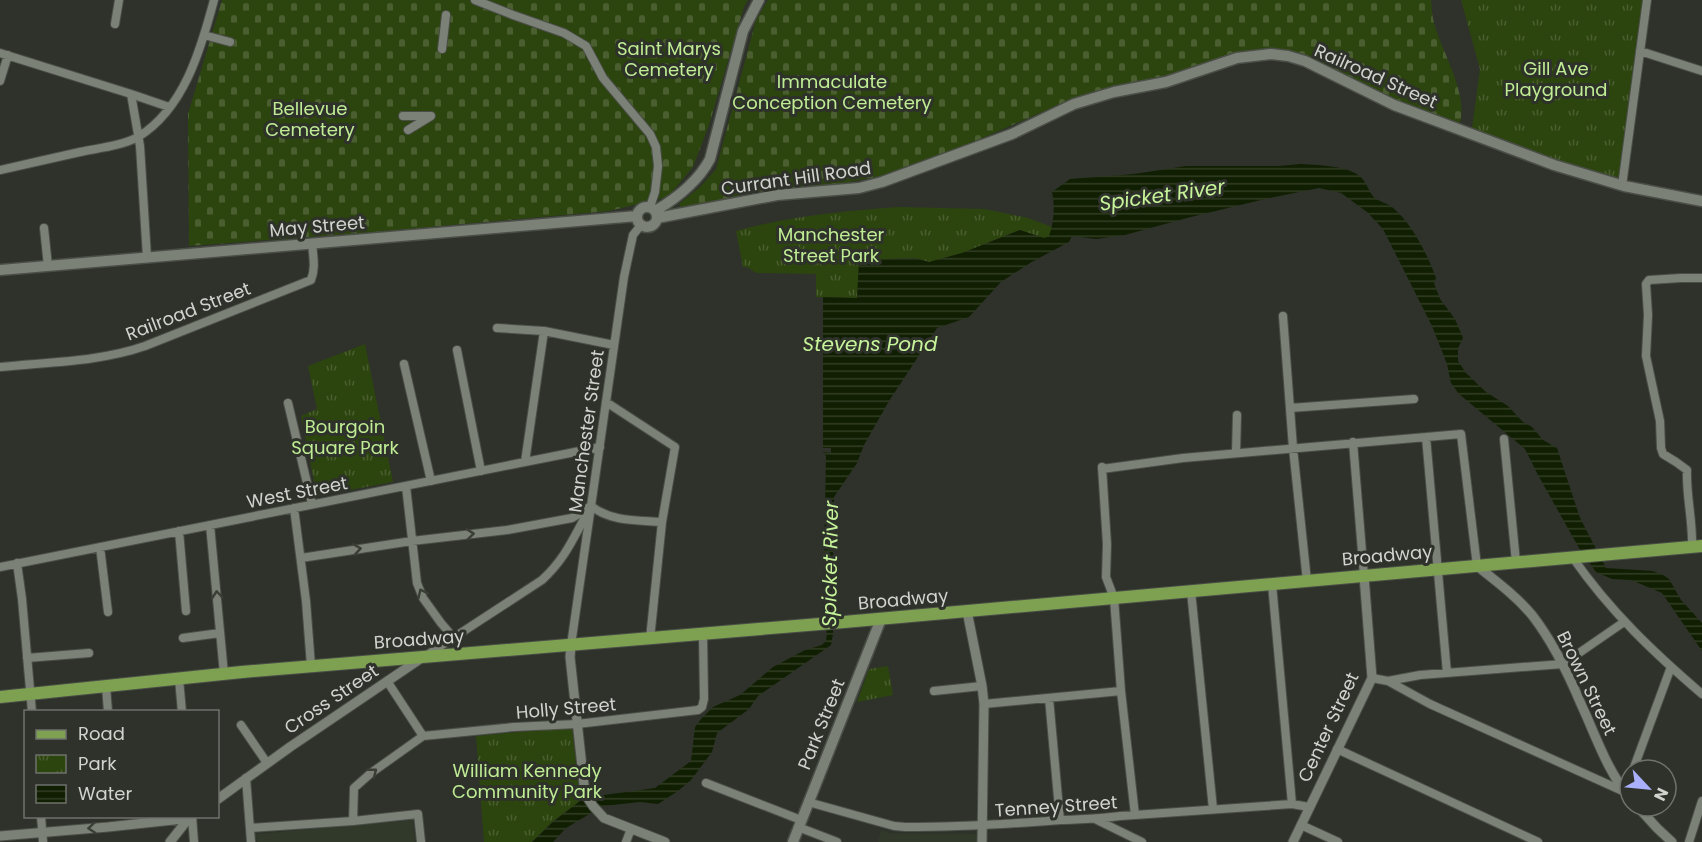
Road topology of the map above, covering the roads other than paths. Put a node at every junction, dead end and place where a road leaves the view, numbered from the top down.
1 (119, 0) edge
2 (214, 0) edge
3 (475, 0) edge
4 (759, 0) edge
5 (1647, 0) edge
6 (446, 15) dead end
7 (115, 24) dead end
8 (204, 35) junction
9 (230, 42) dead end
10 (442, 49) dead end
11 (1640, 51) junction
12 (4, 54) edge
13 (1702, 71) edge
14 (0, 81) edge
15 (131, 94) junction
16 (170, 107) junction
17 (403, 116) dead end
18 (1037, 122) joint
19 (408, 130) dead end
20 (139, 136) junction
21 (0, 171) edge
22 (1622, 186) junction
23 (1702, 201) edge
24 (654, 212) junction
25 (639, 221) junction
26 (44, 228) dead end
27 (312, 243) junction
28 (147, 257) junction
29 (48, 266) junction
30 (0, 270) edge
31 (1702, 278) edge
32 (1283, 316) dead end
33 (497, 328) dead end
34 (544, 331) junction
35 (614, 345) junction
36 (457, 350) dead end
37 (404, 364) dead end
38 (0, 367) edge
39 (1414, 399) dead end
40 (606, 402) junction
41 (288, 403) dead end
42 (1290, 408) junction
43 (1237, 415) dead end
44 (1426, 437) junction
45 (1504, 439) dead end
46 (1353, 442) junction
47 (600, 447) junction
48 (1293, 448) junction
49 (1236, 453) junction
50 (525, 462) junction
51 (481, 471) junction
52 (431, 481) junction
53 (406, 486) junction
54 (312, 504) junction
55 (591, 506) junction
56 (294, 508) junction
57 (662, 522) junction
58 (210, 525) junction
59 (179, 531) junction
60 (412, 541) junction
61 (1697, 546) edge
62 (100, 547) junction
63 (1576, 557) junction
64 (301, 558) junction
65 (1516, 562) junction
66 (17, 563) junction
67 (1477, 566) junction
68 (0, 567) edge
69 (1438, 569) junction
70 (1364, 576) junction
71 (1307, 581) junction
72 (1272, 584) junction
73 (1191, 591) junction
74 (1114, 598) junction
75 (186, 611) dead end
76 (967, 611) junction
77 (108, 612) dead end
78 (881, 619) junction
79 (1624, 622) junction
80 (220, 633) junction
81 (703, 634) junction
82 (453, 637) junction
83 (183, 638) dead end
84 (650, 639) junction
85 (571, 645) junction
86 (89, 653) dead end
87 (423, 657) junction
88 (27, 658) junction
89 (1563, 664) junction
90 (311, 666) junction
91 (1671, 667) junction
92 (1447, 673) junction
93 (224, 674) junction
94 (1372, 678) junction
95 (179, 679) junction
96 (387, 681) junction
97 (1388, 681) junction
98 (106, 686) junction
99 (982, 686) junction
100 (934, 691) dead end
101 (1121, 691) junction
102 (30, 694) junction
103 (1702, 694) edge
104 (0, 697) edge
105 (1049, 698) junction
106 (984, 704) junction
107 (32, 710) edge
108 (108, 710) edge
109 (182, 710) edge
110 (577, 724) junction
111 (241, 725) dead end
112 (423, 736) junction
113 (1337, 749) junction
114 (1637, 758) edge
115 (267, 763) junction
116 (246, 778) junction
117 (1618, 780) edge
118 (706, 783) dead end
119 (1618, 791) edge
120 (219, 798) edge
121 (1702, 801) edge
122 (808, 802) junction
123 (1292, 804) junction
124 (1309, 807) junction
125 (1213, 809) junction
126 (1135, 815) junction
127 (41, 818) edge
128 (174, 818) edge
129 (191, 818) edge
130 (192, 818) edge
131 (1648, 818) edge
132 (1095, 819) junction
133 (1060, 820) junction
134 (119, 821) edge
135 (353, 821) junction
136 (800, 824) junction
137 (1301, 825) junction
138 (982, 826) junction
139 (250, 828) junction
140 (631, 829) junction
141 (0, 836) edge
142 (43, 837) edge
143 (170, 842) edge
144 (194, 842) edge
145 (251, 842) edge
146 (421, 842) edge
147 (626, 842) edge
148 (665, 842) edge
149 (793, 842) edge
150 (837, 842) edge
151 (982, 842) edge
152 (1142, 842) edge
153 (1293, 842) edge
154 (1338, 842) edge
155 (1538, 842) edge
156 (1672, 842) edge
157 (1689, 842) edge

1 - 7 street
2 - 8 street
3 - 24 street
4 - 24 main road
5 - 11 street
6 - 10 street
8 - 9 street
8 - 16 street
11 - 13 street
11 - 22 street
12 - 14 street
12 - 15 street
15 - 16 street
15 - 20 street
16 - 20 street
17 - 19 street
18 - 22 main road, Railroad Street
18 - 24 main road, Currant Hill Road
20 - 21 street
20 - 28 street
22 - 23 main road, Railroad Street
24 - 25 main road
24 - 25 main road
25 - 27 main road, May Street
25 - 35 street, Manchester Street
26 - 29 street
27 - 28 main road, May Street
27 - 38 street, Railroad Street
28 - 29 main road, May Street
29 - 30 main road, May Street
31 - 61 street
32 - 42 street
33 - 34 street
34 - 35 street
34 - 50 street
35 - 40 street, Manchester Street
36 - 51 street
37 - 52 street
39 - 42 street
40 - 47 street, Manchester Street
40 - 57 street
41 - 54 street
42 - 48 street
43 - 49 street
44 - 46 street
44 - 67 street
44 - 69 street
45 - 65 street
46 - 48 street
46 - 70 street, Center Street
47 - 50 street, West Street
47 - 55 street, Manchester Street
48 - 49 street
48 - 71 street
49 - 74 street
50 - 51 street, West Street
51 - 52 street, West Street
52 - 53 street, West Street
53 - 54 street, West Street
53 - 60 street
54 - 56 street, West Street
55 - 57 street
60 -> 55 street
55 - 82 street, Cross Street
55 - 85 street, Manchester Street
56 - 58 street, West Street
56 - 64 street
57 - 84 street
58 - 59 street, West Street
80 -> 58 street
59 - 62 street, West Street
59 - 75 street
64 -> 60 street
82 -> 60 street
61 - 63 main road, Broadway
62 - 66 street, West Street
62 - 77 street
63 - 65 main road, Broadway
63 - 79 street
64 - 90 street
65 - 67 main road, Broadway
66 - 68 street, West Street
66 - 88 street
67 - 69 main road, Broadway
67 - 89 street, Brown Street
69 - 70 main road, Broadway
69 - 92 street
70 - 71 main road, Broadway
70 - 94 street, Center Street
71 - 72 main road, Broadway
72 - 73 main road, Broadway
72 - 123 street
73 - 74 main road, Broadway
73 - 125 street
74 - 76 main road, Broadway
74 - 101 street
76 - 78 main road, Broadway
76 - 99 street
78 - 81 main road, Broadway
78 - 122 main road, Park Street
79 - 89 street
79 - 91 street
80 - 83 street
80 - 93 street
81 - 84 main road, Broadway
81 - 110 street, Holly Street
82 - 87 street, Cross Street
84 - 85 main road, Broadway
85 - 87 main road, Broadway
85 - 110 street
86 - 88 street
87 - 90 main road, Broadway
87 - 96 street, Cross Street
88 - 102 street
89 - 92 street
89 - 117 street, Brown Street
90 - 93 main road, Broadway
91 - 103 street
91 - 114 street
92 - 97 street
93 - 95 main road, Broadway
94 - 97 street
94 - 113 street, Center Street
95 - 98 main road, Broadway
95 - 109 street
96 - 112 street
96 - 115 street, Cross Street
97 - 119 street
98 - 102 main road, Broadway
98 - 108 street
99 - 100 street
99 - 106 street
101 - 105 street
101 - 126 street
102 - 104 main road, Broadway
102 - 107 street
105 - 106 street
105 - 133 street
106 - 138 street
110 - 112 street, Holly Street
110 - 140 street
111 - 115 street
135 -> 112 street
113 - 124 street, Center Street
113 - 155 street
115 - 116 street, Cross Street
116 - 120 street, Cross Street
116 - 139 street
118 - 136 street
121 - 157 street
122 - 136 main road, Park Street
122 - 138 street, Tenney Street
123 - 124 street, Tenney Street
123 - 125 street, Tenney Street
124 - 137 street, Center Street
125 - 126 street, Tenney Street
126 - 132 street, Tenney Street
127 - 142 street
128 - 134 street
129 - 143 street
130 - 144 street
131 - 156 street
132 - 133 street, Tenney Street
132 - 152 street
133 - 138 street, Tenney Street
134 -> 142 street
135 - 139 street
135 - 146 street
136 - 149 main road, Park Street
136 - 150 street
137 - 153 street, Center Street
137 - 154 street
138 - 151 street
139 - 145 street
140 - 147 street
140 - 148 street
141 - 142 street

